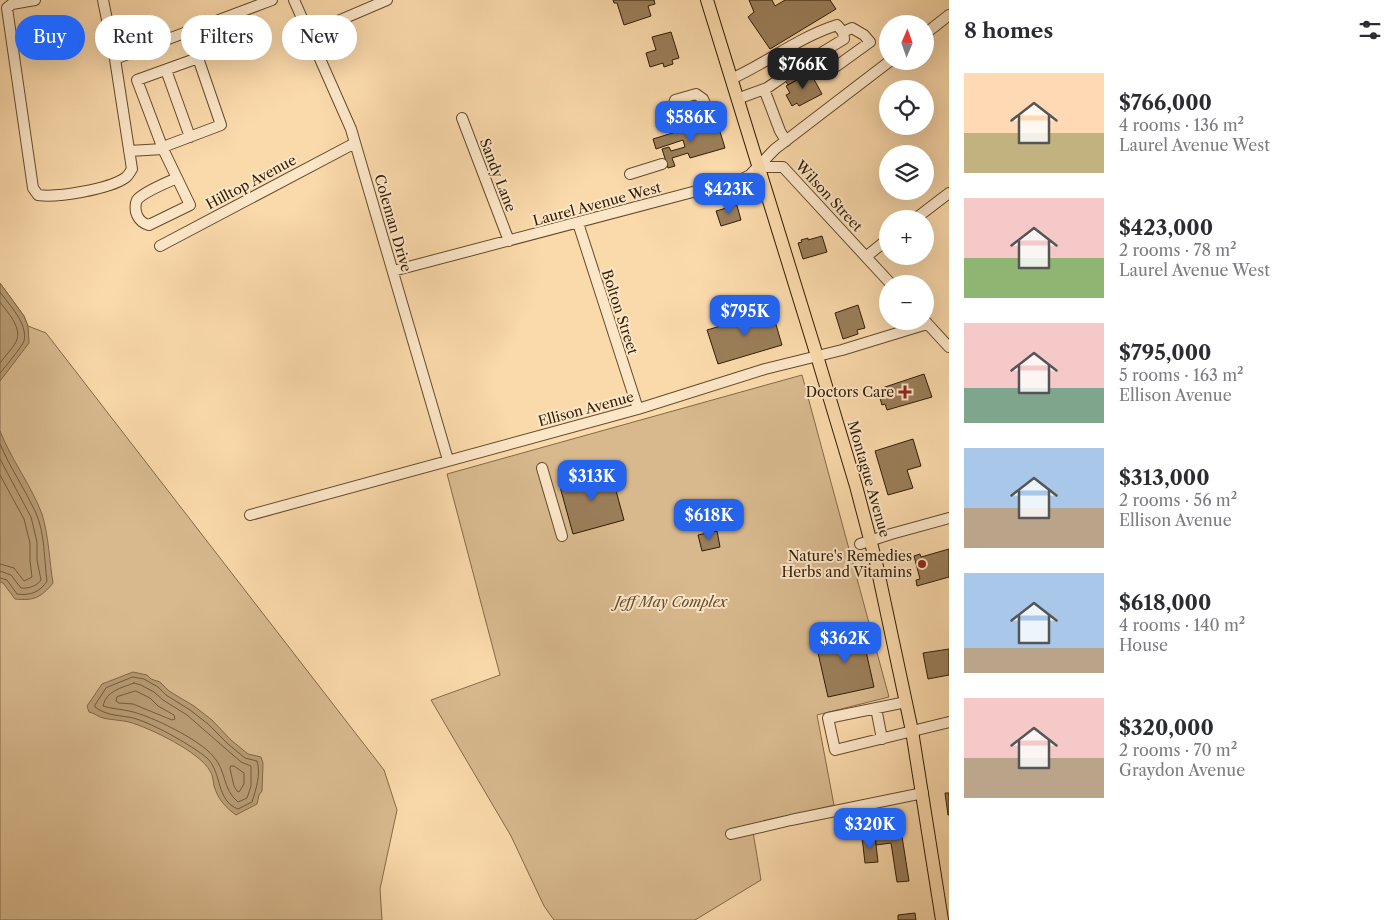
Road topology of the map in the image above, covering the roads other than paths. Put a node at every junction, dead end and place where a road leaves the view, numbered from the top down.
1 (31, 0) edge
2 (103, 0) edge
3 (272, 0) edge
4 (294, 0) edge
5 (387, 0) edge
6 (707, 0) edge
7 (106, 15) edge
8 (301, 15) edge
9 (352, 15) edge
10 (949, 15) edge
11 (934, 27) edge
12 (843, 32) junction
13 (171, 38) edge
14 (815, 56) junction
15 (115, 60) edge
16 (322, 60) edge
17 (795, 69) dead end
18 (879, 69) edge
19 (166, 70) junction
20 (783, 77) dead end
21 (731, 79) junction
22 (764, 89) junction
23 (737, 99) junction
24 (707, 108) dead end
25 (675, 117) dead end
26 (462, 118) dead end
27 (190, 137) junction
28 (786, 141) junction
29 (355, 143) junction
30 (163, 148) junction
31 (129, 151) junction
32 (662, 164) dead end
33 (758, 167) junction
34 (630, 174) dead end
35 (177, 178) junction
36 (949, 193) edge
37 (927, 210) edge
38 (578, 223) junction
39 (509, 241) junction
40 (160, 246) dead end
41 (879, 246) edge
42 (867, 256) junction
43 (393, 271) junction
44 (883, 275) edge
45 (902, 330) edge
46 (933, 330) edge
47 (949, 347) edge
48 (817, 356) junction
49 (638, 409) junction
50 (448, 460) junction
51 (542, 468) dead end
52 (250, 515) dead end
53 (949, 518) edge
54 (562, 536) dead end
55 (866, 543) junction
56 (906, 702) junction
57 (876, 708) junction
58 (949, 722) edge
59 (912, 731) junction
60 (882, 739) junction
61 (923, 793) junction
62 (731, 834) dead end
63 (942, 920) edge

1 - 31 street
2 - 7 street
3 - 13 street
4 - 8 street, Coleman Drive
5 - 9 street
6 - 21 main road, Montague Avenue
10 - 11 street
12 - 14 street
12 - 14 street
12 - 21 street
14 - 17 street
15 - 31 street
16 - 29 street, Coleman Drive
18 - 28 street, Laurel Avenue West
19 - 27 street
19 - 27 street
19 - 30 street
20 - 22 street
21 - 23 main road, Montague Avenue
22 - 23 street
22 - 28 street
23 - 33 main road, Montague Avenue
24 - 25 street
26 - 39 street, Sandy Lane
27 - 30 street
28 - 33 street, Laurel Avenue West
29 - 40 street, Hilltop Avenue
29 - 43 street, Coleman Drive
30 - 31 street
30 - 35 street
32 - 34 street
33 - 38 street, Laurel Avenue West
33 - 42 street, Wilson Street
33 - 48 main road, Montague Avenue
35 - 35 street
36 - 37 street
38 - 39 street, Laurel Avenue West
38 - 49 street, Bolton Street
39 - 43 street, Laurel Avenue West
41 - 42 street
42 - 44 street, Wilson Street
43 - 50 street, Coleman Drive
45 - 48 street, Ellison Avenue
46 - 47 street
48 - 49 street, Ellison Avenue
48 - 55 main road, Montague Avenue
49 - 50 street, Ellison Avenue
50 - 52 street, Ellison Avenue
51 - 54 street
53 - 55 street
55 - 56 main road, Montague Avenue
56 - 57 street
56 - 59 main road, Montague Avenue
57 - 60 street
57 - 60 street
58 - 59 street
59 - 60 street
59 - 61 main road, Montague Avenue
61 - 62 street
61 - 63 main road, Montague Avenue

